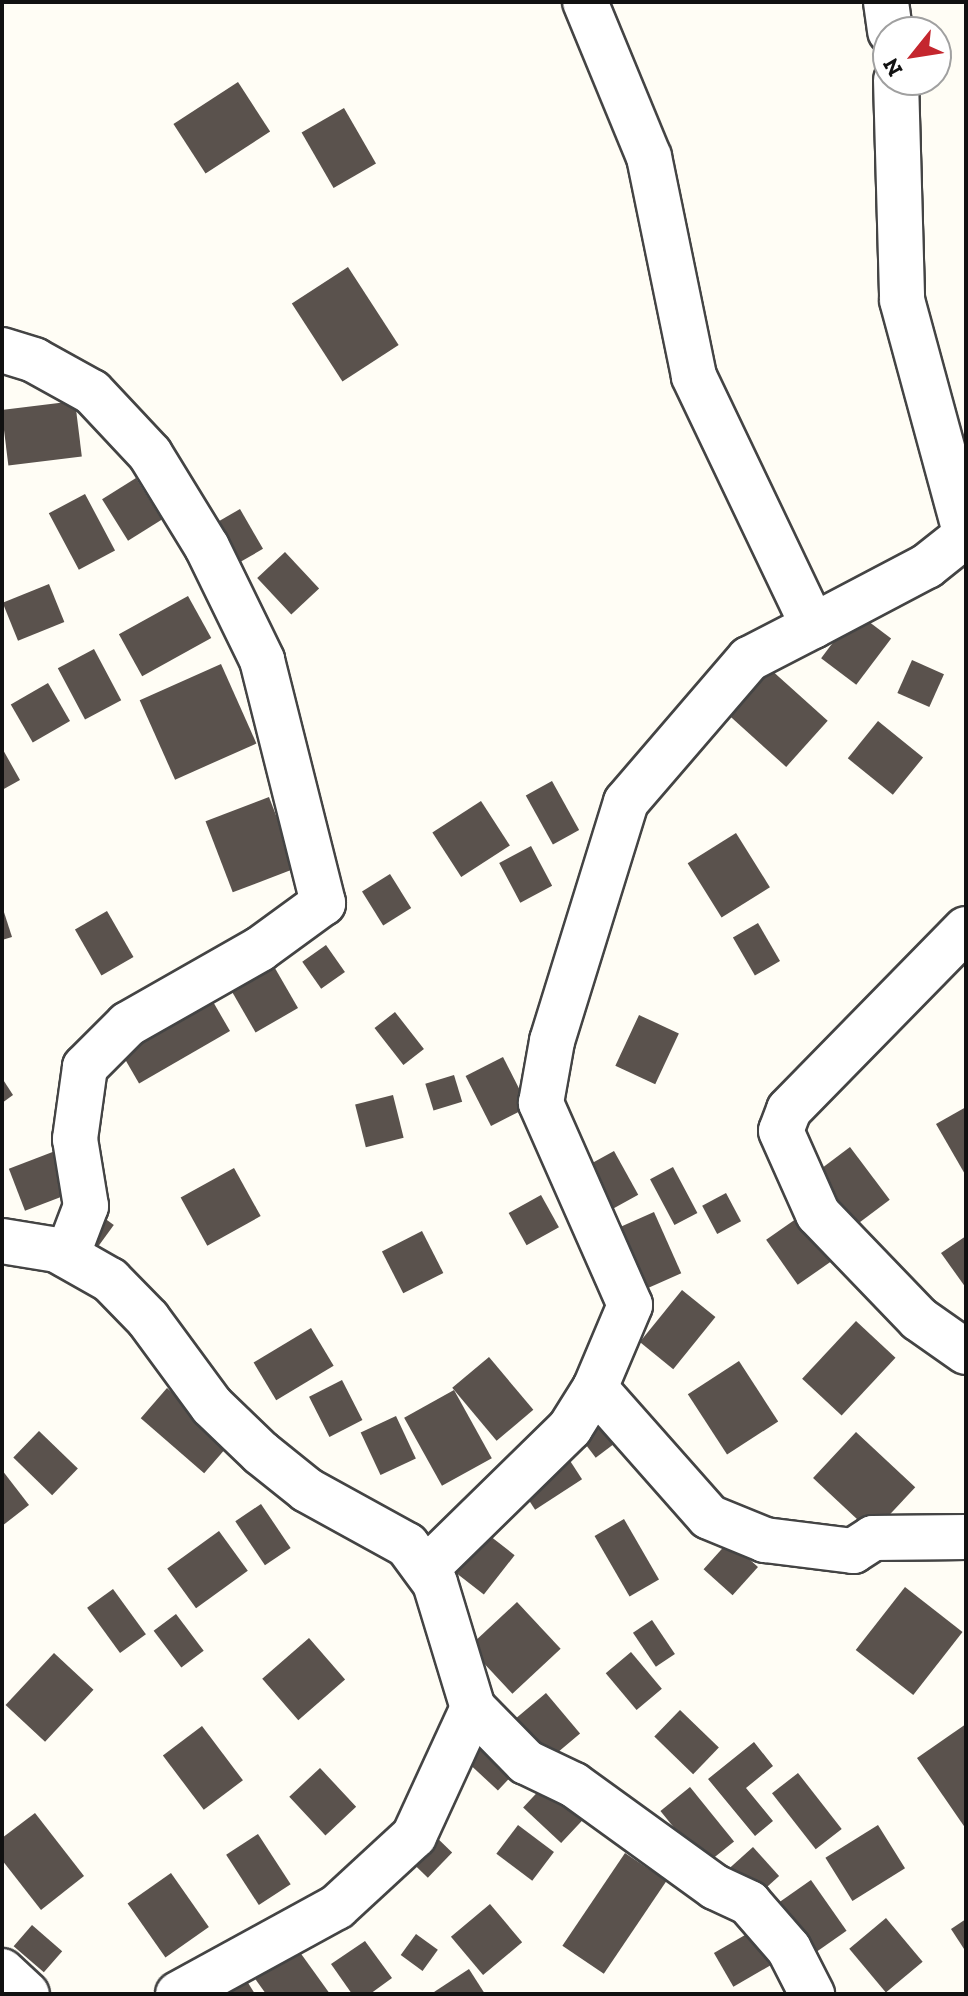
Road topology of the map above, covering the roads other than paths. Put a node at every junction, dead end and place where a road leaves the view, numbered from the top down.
1 (585, 2) edge
2 (896, 96) edge
3 (2, 350) edge
4 (966, 535) edge
5 (813, 626) junction
6 (966, 929) edge
7 (3, 1236) edge
8 (67, 1256) junction
9 (966, 1352) edge
10 (595, 1388) junction
11 (966, 1537) edge
12 (426, 1569) junction
13 (473, 1708) junction
14 (2, 1971) edge
15 (27, 1994) edge
16 (178, 1994) edge
17 (812, 1994) edge

1 - 5 street
2 - 4 street
3 - 8 street
4 - 5 street
5 - 10 street
6 - 9 street
7 - 8 street
8 - 12 street
10 - 11 street
10 - 12 street
12 - 13 street
13 - 16 street
13 - 17 street
14 - 15 street

